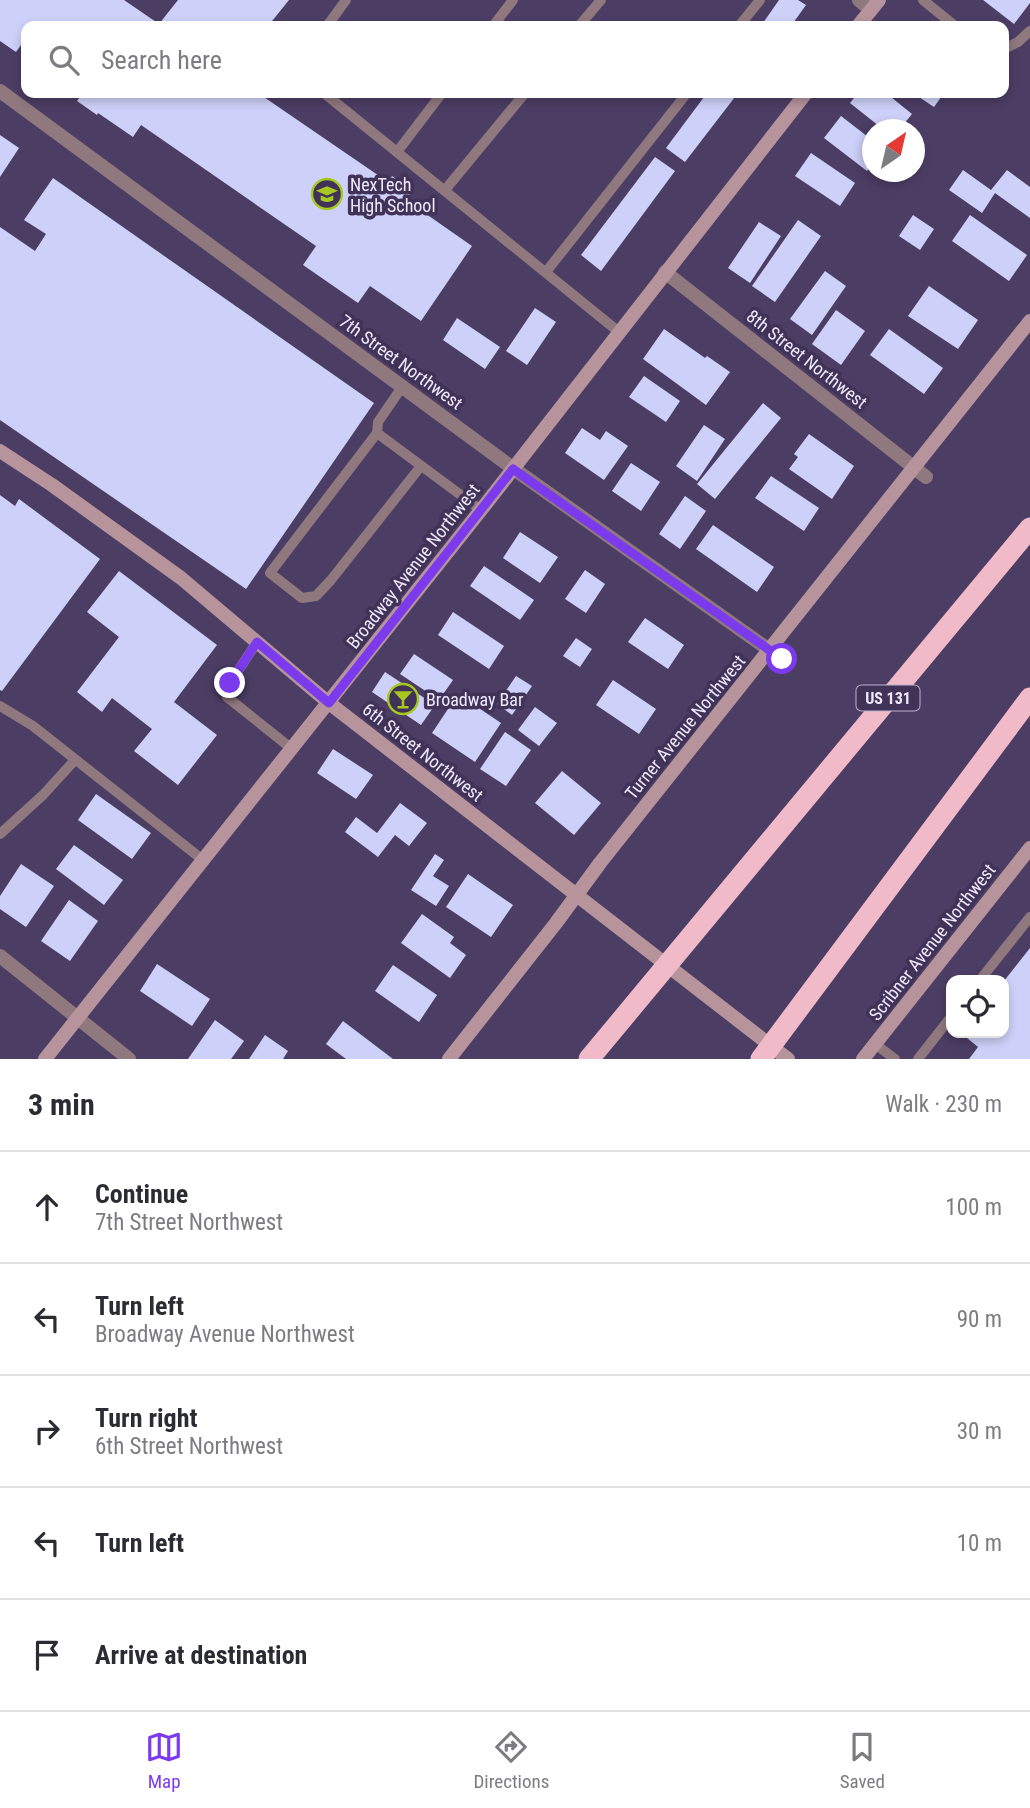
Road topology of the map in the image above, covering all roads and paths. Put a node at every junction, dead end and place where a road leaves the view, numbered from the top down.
1 (346, 0) edge
2 (513, 0) edge
3 (600, 0) edge
4 (760, 0) edge
5 (859, 0) edge
6 (923, 0) edge
7 (875, 5) edge
8 (331, 21) edge
9 (497, 21) edge
10 (583, 21) edge
11 (743, 21) edge
12 (862, 21) edge
13 (949, 21) edge
14 (1030, 31) edge
15 (1009, 46) edge
16 (0, 91) edge
17 (330, 98) edge
18 (438, 98) edge
19 (521, 98) edge
20 (683, 98) edge
21 (802, 98) edge
22 (397, 152) junction
23 (445, 190) junction
24 (546, 272) junction
25 (665, 272) junction
26 (1030, 321) edge
27 (619, 331) junction
28 (402, 387) junction
29 (377, 433) junction
30 (0, 451) edge
31 (421, 466) junction
32 (513, 469) junction
33 (920, 472) junction
34 (481, 510) junction
35 (1030, 528) edge
36 (257, 642) junction
37 (776, 655) junction
38 (1030, 698) edge
39 (329, 703) junction
40 (0, 706) edge
41 (292, 749) junction
42 (75, 760) junction
43 (0, 834) edge
44 (1027, 858) edge
45 (203, 860) junction
46 (576, 896) junction
47 (1030, 917) edge
48 (0, 956) edge
49 (984, 975) edge
50 (77, 1018) junction
51 (946, 1023) edge
52 (618, 1025) junction
53 (875, 1044) junction
54 (45, 1059) edge
55 (129, 1059) edge
56 (449, 1059) edge
57 (589, 1059) edge
58 (595, 1059) edge
59 (761, 1059) edge
60 (788, 1059) edge
61 (863, 1059) edge
62 (895, 1059) edge
63 (918, 1059) edge

1 - 8 lane
2 - 9 lane
3 - 10 lane
4 - 11 lane
5 - 7 street
6 - 13 lane
7 - 12 street
14 - 15 lane
16 - 28 street, 7th Street Northwest
17 - 22 lane
18 - 22 lane
19 - 23 lane
20 - 24 lane
21 - 25 street, Broadway Avenue Northwest
22 - 23 lane
23 - 24 lane
24 - 27 lane
25 - 27 street, Broadway Avenue Northwest
25 - 33 street, 8th Street Northwest
26 - 33 street, Turner Avenue Northwest
27 - 32 street, Broadway Avenue Northwest
28 - 29 lane
28 - 32 street, 7th Street Northwest
29 - 31 lane
29 - 31 lane
30 - 36 street, 6th Street Northwest
31 - 34 lane
32 - 34 street, Broadway Avenue Northwest
32 - 37 street, 7th Street Northwest
33 - 37 street, Turner Avenue Northwest
34 - 39 street, Broadway Avenue Northwest
35 - 52 highway, US 131
36 - 39 street, 6th Street Northwest
36 - 41 lane
37 - 46 street, Turner Avenue Northwest
38 - 59 highway
39 - 41 street, Broadway Avenue Northwest
39 - 46 street, 6th Street Northwest
40 - 42 lane
41 - 45 street, Broadway Avenue Northwest
42 - 43 lane
42 - 45 lane
44 - 53 street, Scribner Avenue Northwest
45 - 50 street, Broadway Avenue Northwest
46 - 56 street, Turner Avenue Northwest
46 - 60 street, 6th Street Northwest
47 - 49 lane
48 - 50 street
50 - 54 street, Broadway Avenue Northwest
50 - 55 street
51 - 63 lane
52 - 57 highway, US 131
52 - 58 highway
53 - 61 street, Scribner Avenue Northwest
53 - 62 lane

